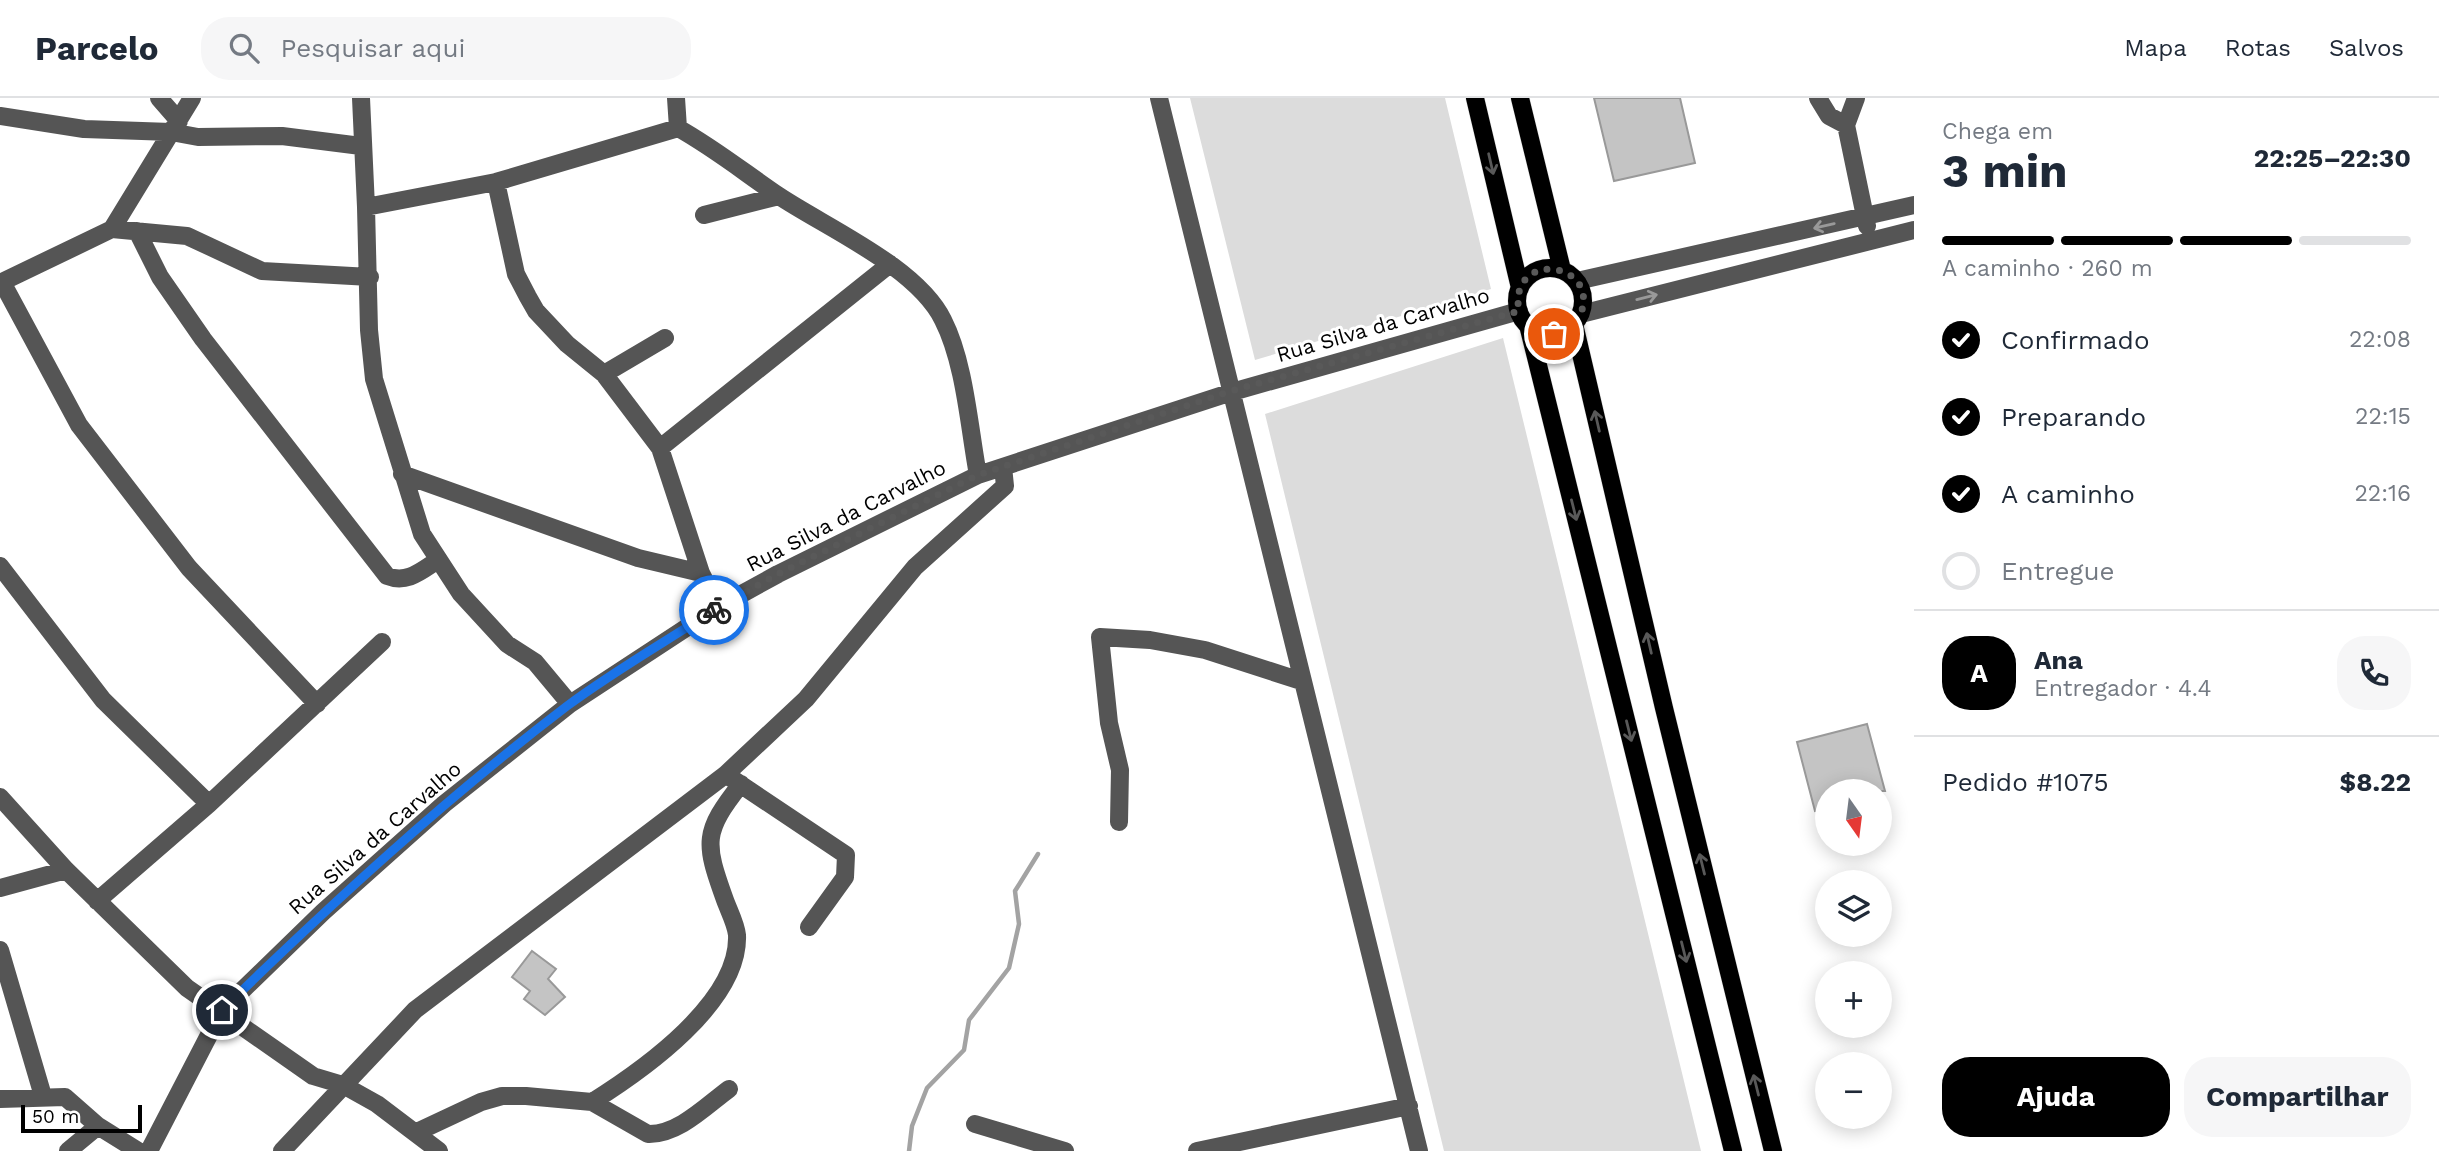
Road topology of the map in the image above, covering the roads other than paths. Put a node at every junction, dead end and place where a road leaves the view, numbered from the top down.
1 (159, 98) edge
2 (192, 98) edge
3 (361, 98) edge
4 (676, 98) edge
5 (1159, 98) edge
6 (1475, 98) edge
7 (1520, 98) edge
8 (1818, 98) edge
9 (1856, 98) edge
10 (0, 116) edge
11 (1846, 125) junction
12 (175, 127) junction
13 (678, 128) junction
14 (361, 146) junction
15 (496, 182) junction
16 (779, 196) junction
17 (1914, 205) edge
18 (366, 206) junction
19 (704, 215) dead end
20 (1865, 216) junction
21 (112, 229) junction
22 (1914, 230) edge
23 (137, 231) junction
24 (1870, 240) junction
25 (890, 264) junction
26 (1562, 270) junction
27 (370, 277) junction
28 (1577, 281) junction
29 (1, 283) edge
30 (1520, 288) junction
31 (1524, 318) junction
32 (1577, 319) junction
33 (665, 338) dead end
34 (604, 374) junction
35 (1231, 391) junction
36 (660, 448) junction
37 (1003, 467) junction
38 (402, 474) junction
39 (978, 475) junction
40 (438, 560) junction
41 (0, 566) edge
42 (701, 573) junction
43 (718, 607) junction
44 (382, 642) dead end
45 (1301, 681) junction
46 (317, 704) junction
47 (570, 704) junction
48 (725, 775) junction
49 (741, 784) junction
50 (0, 797) edge
51 (209, 804) junction
52 (1119, 822) dead end
53 (66, 870) junction
54 (0, 888) edge
55 (97, 901) junction
56 (810, 927) dead end
57 (0, 950) edge
58 (222, 1010) junction
59 (343, 1085) junction
60 (729, 1089) dead end
61 (43, 1096) junction
62 (0, 1099) edge
63 (593, 1102) junction
64 (1409, 1106) junction
65 (975, 1124) dead end
66 (98, 1126) junction
67 (417, 1132) junction
68 (68, 1151) edge
69 (138, 1151) edge
70 (149, 1151) edge
71 (282, 1151) edge
72 (439, 1151) edge
73 (1065, 1151) edge
74 (1197, 1151) edge
75 (1419, 1151) edge
76 (1733, 1151) edge
77 (1773, 1151) edge

1 - 12 street
2 - 12 street
3 - 14 street
4 - 13 street
5 - 35 street
6 -> 30 main road
7 - 26 main road
8 - 11 street
9 - 11 street
10 - 12 street
11 - 20 street
12 - 14 street
12 - 21 street
13 - 15 street
13 - 16 street
14 - 18 street
15 - 18 street
15 - 34 street
16 - 19 street
16 - 25 street
17 - 20 street
18 - 27 street
20 - 24 street
20 -> 28 street
21 - 23 street
21 - 29 street
22 - 24 street
23 - 27 street
23 - 40 street
32 -> 24 street
25 - 36 street
25 - 39 street
26 - 28 main road
26 - 30 main road
27 - 38 street
28 - 32 main road
29 - 46 street
30 - 31 main road
31 - 32 main road
31 - 35 street, Rua Silva da Carvalho
31 -> 76 main road
77 -> 32 main road
33 - 34 street
34 - 36 street
35 - 37 street, Rua Silva da Carvalho
35 - 45 street
36 - 42 street
37 - 39 street, Rua Silva da Carvalho
37 - 48 street
38 - 40 street
38 - 42 street
39 - 43 street, Rua Silva da Carvalho
40 - 47 street
41 - 51 street
42 - 43 street
43 - 47 street, Rua Silva da Carvalho
44 - 46 street
45 - 52 street
45 - 64 street
46 - 51 street
47 - 58 street, Rua Silva da Carvalho
48 - 49 street
48 - 59 street
49 - 56 street
49 - 63 street
50 - 53 street
51 - 55 street
53 - 54 street
53 - 55 street
55 - 58 street
57 - 61 street
58 - 59 street
58 - 70 street, Rua Silva da Carvalho
59 - 67 street
59 - 71 street
60 - 63 street
61 - 62 street
61 - 66 street
63 - 67 street
64 - 74 street
64 - 75 street
65 - 73 street
66 - 68 street
66 - 69 street
67 - 72 street

